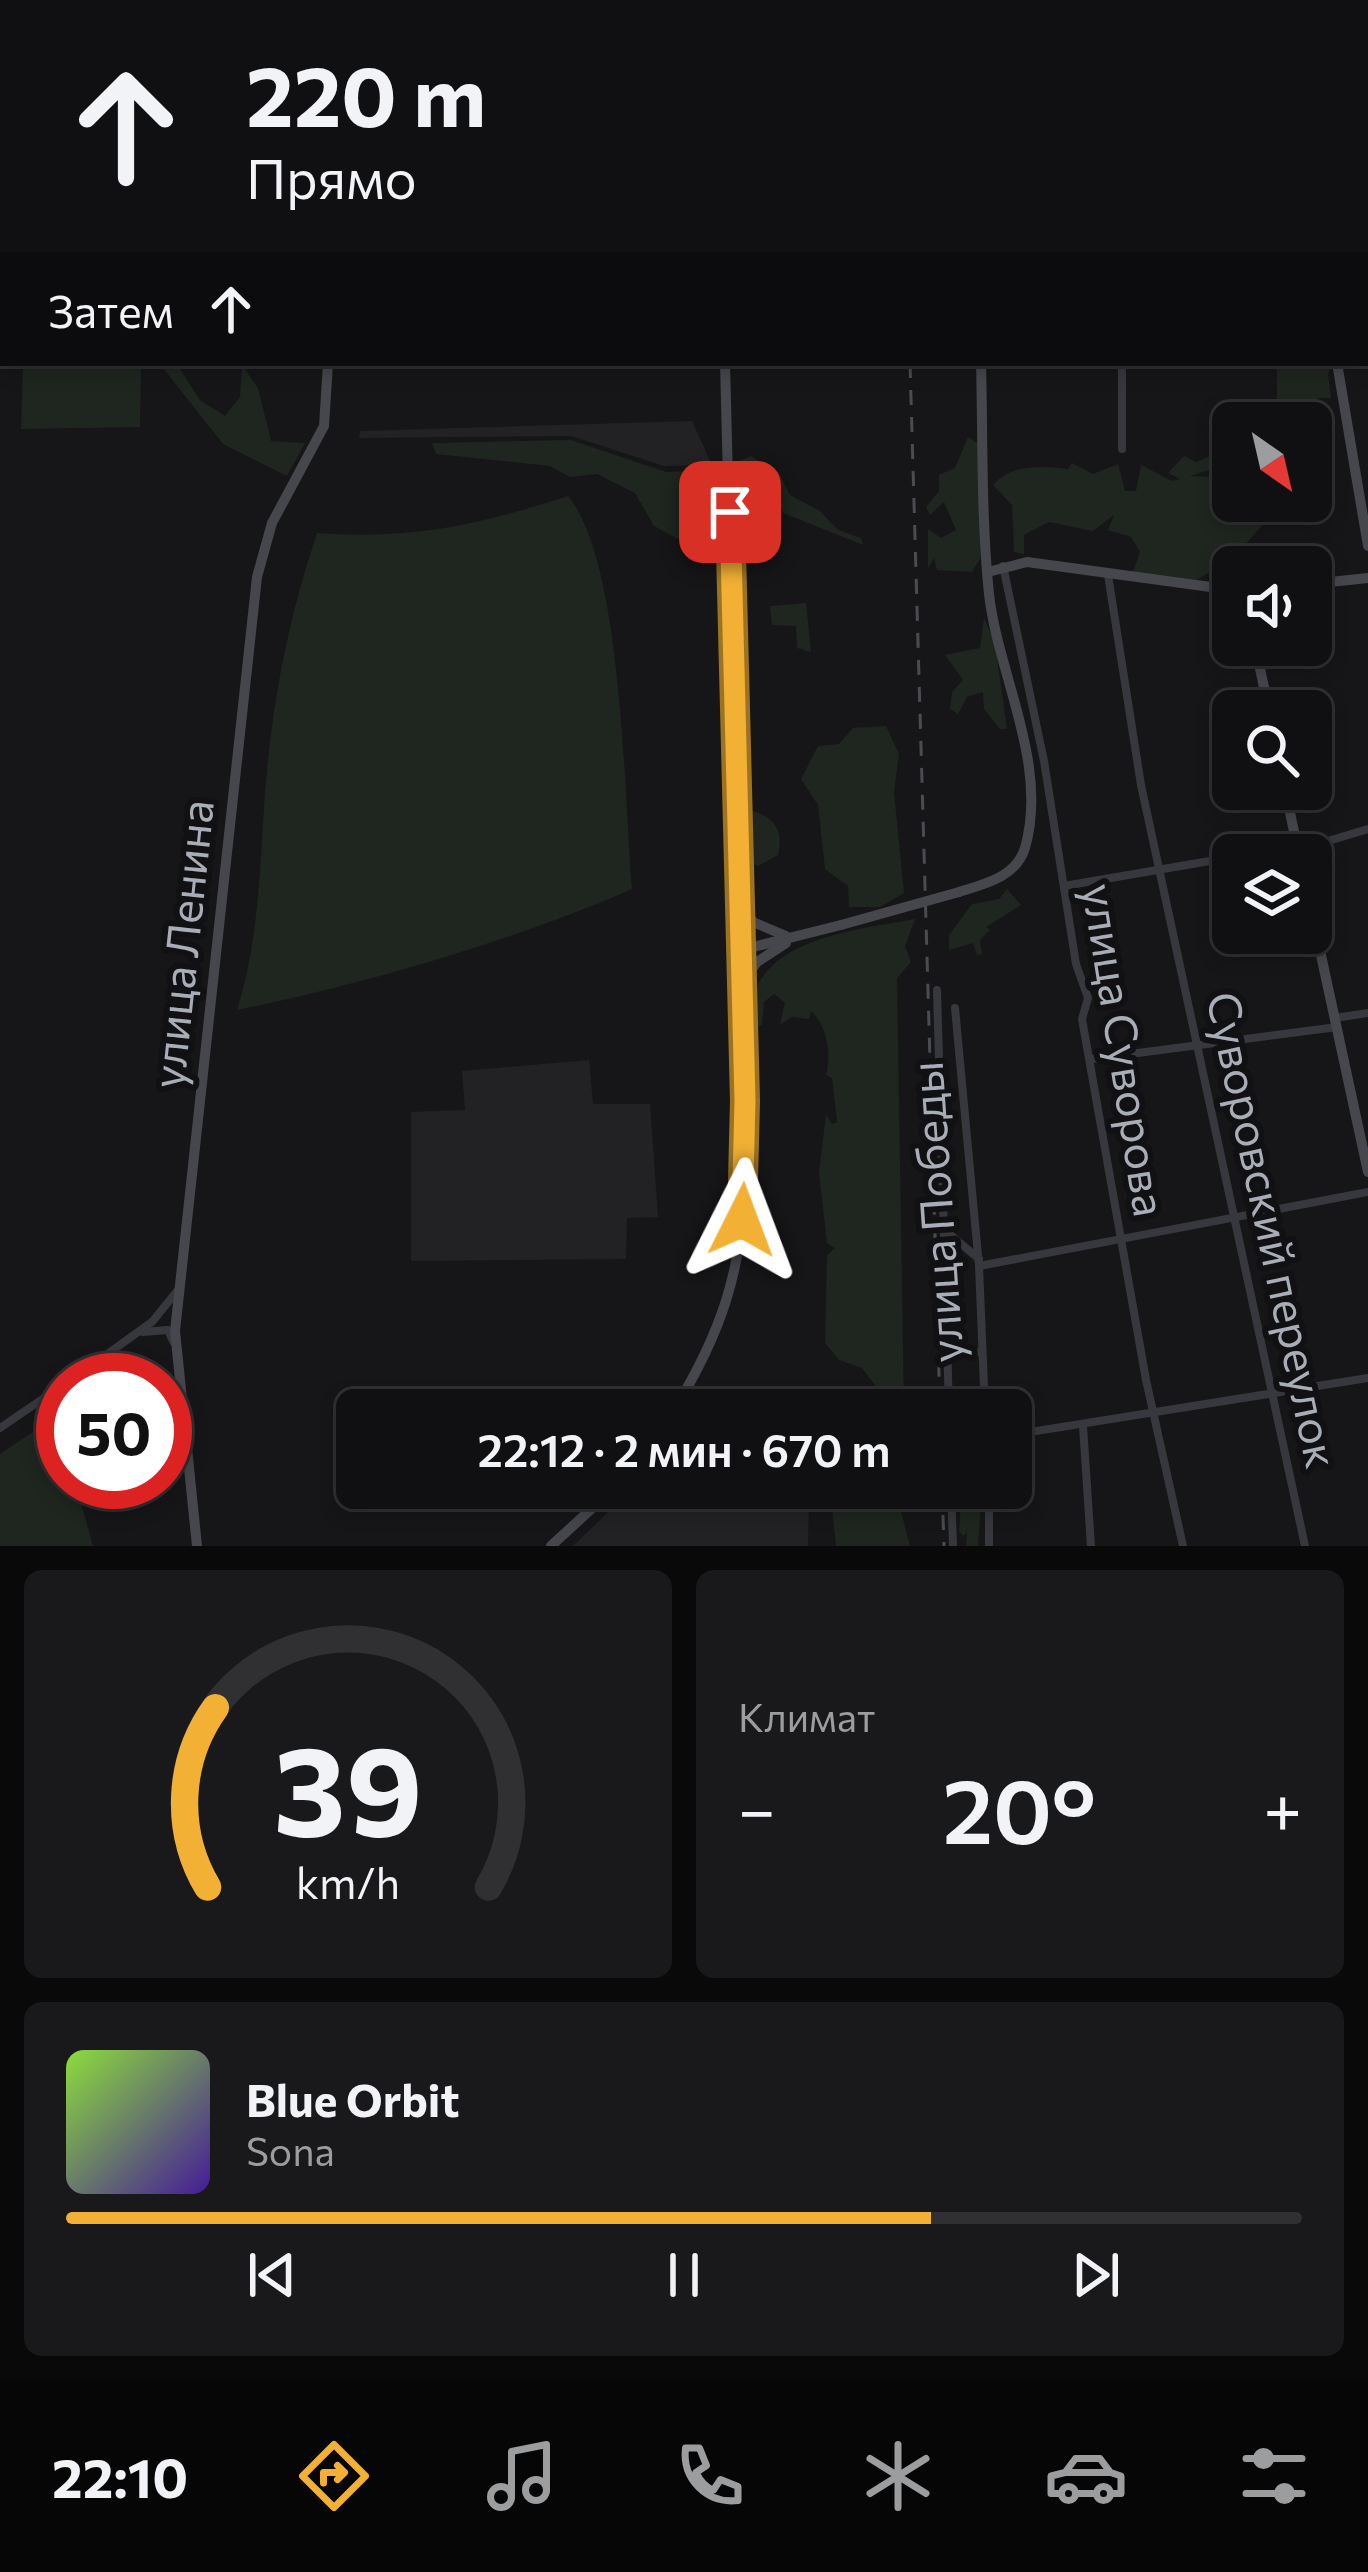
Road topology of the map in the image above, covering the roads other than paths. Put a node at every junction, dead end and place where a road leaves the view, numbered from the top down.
1 (328, 366) edge
2 (725, 366) edge
3 (981, 366) edge
4 (1122, 366) edge
5 (1337, 366) edge
6 (1122, 449) dead end
7 (1368, 546) edge
8 (1003, 565) junction
9 (988, 575) junction
10 (1108, 575) junction
11 (1368, 578) edge
12 (1332, 582) edge
13 (1212, 587) edge
14 (1368, 830) edge
15 (1332, 840) edge
16 (1212, 861) edge
17 (1161, 871) junction
18 (1064, 886) junction
19 (739, 899) junction
20 (796, 938) junction
21 (741, 950) junction
22 (1321, 954) edge
23 (742, 985) junction
24 (938, 990) dead end
25 (955, 1008) dead end
26 (1368, 1013) edge
27 (1336, 1023) junction
28 (1199, 1044) junction
29 (1092, 1059) junction
30 (942, 1111) junction
31 (962, 1112) junction
32 (1368, 1172) edge
33 (1368, 1192) edge
34 (1238, 1215) junction
35 (946, 1231) junction
36 (1121, 1241) junction
37 (979, 1263) junction
38 (178, 1290) junction
39 (136, 1335) junction
40 (175, 1347) junction
41 (982, 1352) junction
42 (110, 1353) edge
43 (949, 1354) junction
44 (1368, 1378) edge
45 (685, 1389) edge
46 (949, 1389) edge
47 (984, 1389) edge
48 (1274, 1392) junction
49 (36, 1403) edge
50 (1156, 1414) junction
51 (1083, 1426) junction
52 (0, 1428) edge
53 (1032, 1432) edge
54 (591, 1509) edge
55 (951, 1509) edge
56 (989, 1509) edge
57 (197, 1546) edge
58 (551, 1546) edge
59 (952, 1546) edge
60 (989, 1546) edge
61 (1091, 1546) edge
62 (1183, 1546) edge
63 (1305, 1546) edge

1 - 38 street, улица Ленина
2 - 19 street
3 - 9 street
4 - 6 street
5 - 7 street
8 - 9 street
8 - 10 street
8 - 18 street, улица Суворова
9 - 20 street, bridge
10 - 13 street
10 - 17 street, Суворовский переулок
11 - 12 street
14 - 15 street
16 - 17 street
17 - 18 street
17 - 28 street, Суворовский переулок
18 - 29 street, улица Суворова
19 - 20 street
19 - 21 street
20 - 21 street
20 - 23 street
21 - 23 street
22 - 27 street
23 - 45 street
24 - 30 street
25 - 31 street, улица Победы
26 - 27 street
27 - 28 street
27 - 32 street
28 - 29 street
28 - 34 street, Суворовский переулок
29 - 36 street, улица Суворова
30 - 31 street
30 - 35 street
31 - 37 street, улица Победы
33 - 34 street
34 - 36 street
34 - 48 street, Суворовский переулок
35 - 37 street
35 - 43 street
36 - 37 street
36 - 50 street, улица Суворова
37 - 41 street, улица Победы
38 - 39 street
38 - 40 street, улица Ленина
39 - 40 street
39 - 42 street
40 - 57 street, улица Ленина
41 - 43 street
41 - 47 street, улица Победы
43 - 46 street
44 - 48 street
48 - 50 street
48 - 63 street, Суворовский переулок
49 - 52 street
50 - 51 street
50 - 62 street, улица Суворова
51 - 53 street
51 - 61 street
54 - 58 street
55 - 59 street
56 - 60 street

